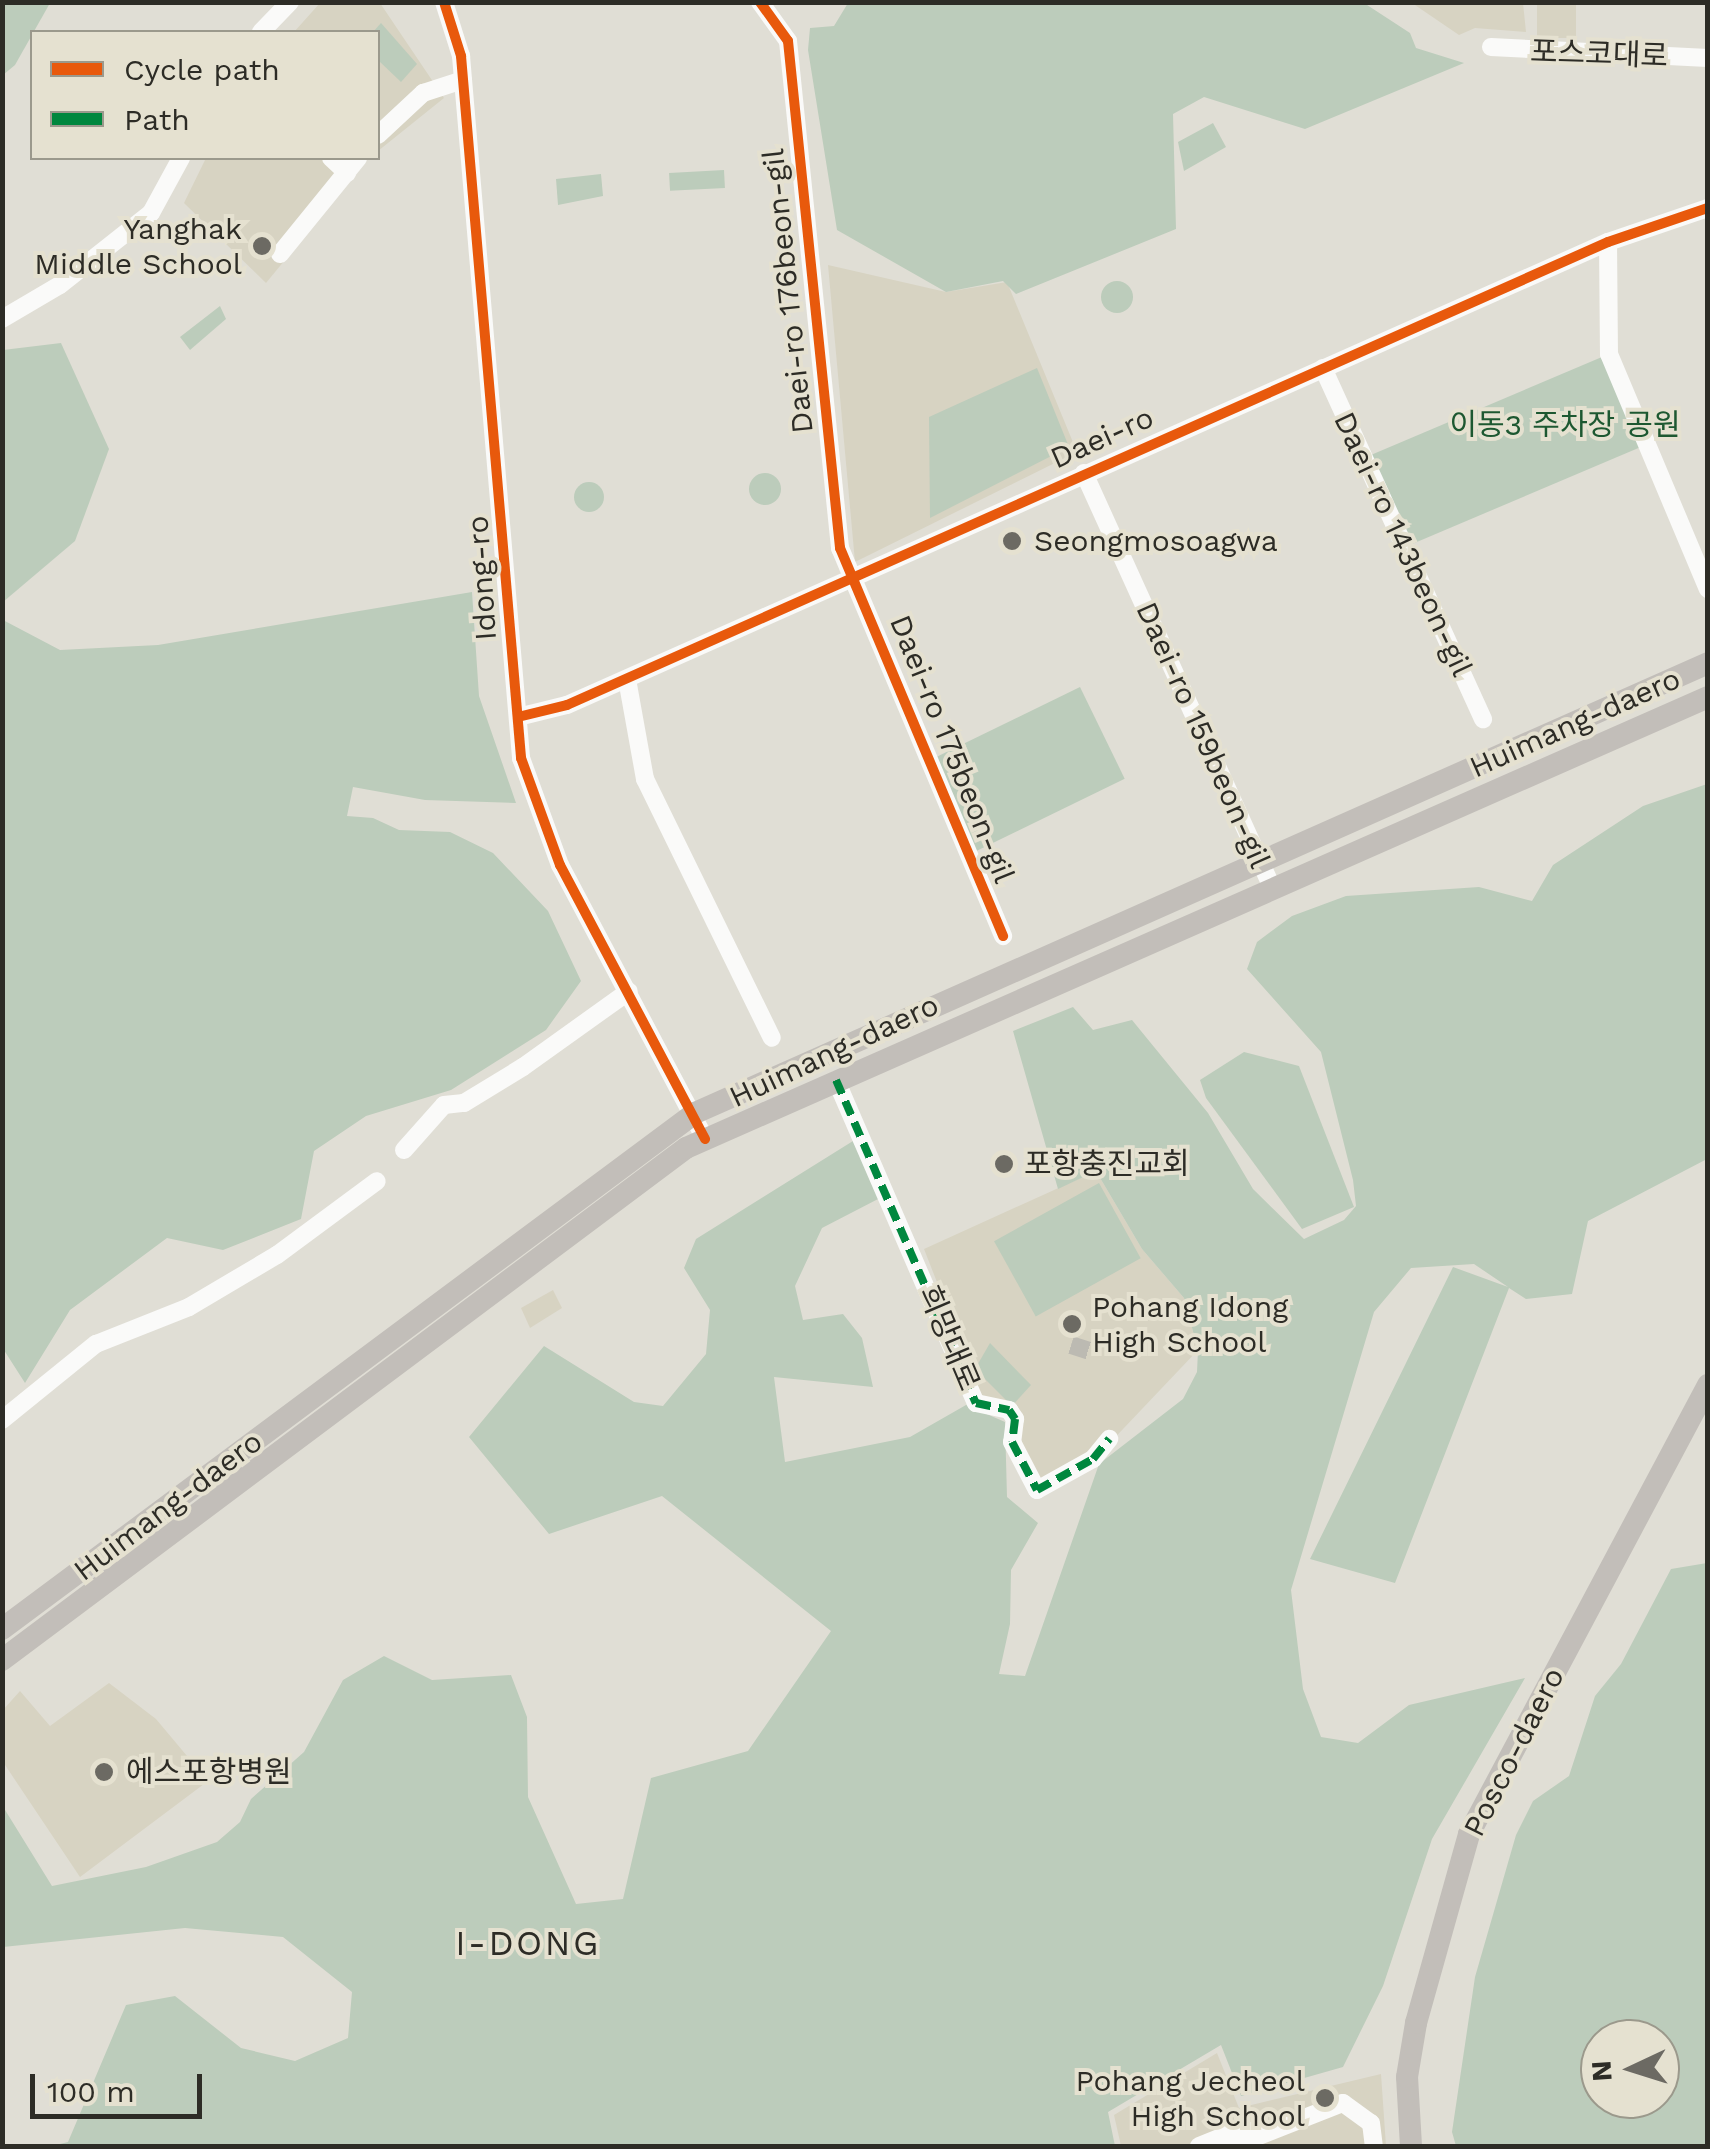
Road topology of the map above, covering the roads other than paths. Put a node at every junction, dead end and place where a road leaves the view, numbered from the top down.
1 (290, 2) edge
2 (444, 2) edge
3 (760, 2) edge
4 (263, 30) edge
5 (1490, 47) dead end
6 (1708, 58) edge
7 (464, 80) junction
8 (380, 133) edge
9 (180, 160) edge
10 (333, 160) edge
11 (356, 160) edge
12 (346, 174) junction
13 (1708, 208) edge
14 (1608, 242) junction
15 (280, 254) dead end
16 (2, 319) edge
17 (1322, 368) junction
18 (1084, 472) junction
19 (854, 581) junction
20 (1708, 589) edge
21 (1708, 663) edge
22 (628, 679) junction
23 (1708, 697) edge
24 (518, 716) junction
25 (1484, 720) dead end
26 (1338, 828) junction
27 (1347, 853) junction
28 (1259, 862) junction
29 (1203, 886) junction
30 (1272, 888) junction
31 (1214, 914) junction
32 (1003, 936) dead end
33 (629, 991) junction
34 (772, 1038) dead end
35 (836, 1080) junction
36 (695, 1114) junction
37 (705, 1139) junction
38 (404, 1150) dead end
39 (377, 1181) dead end
40 (1708, 1385) edge
41 (2, 1420) edge
42 (1109, 1439) dead end
43 (2, 1628) edge
44 (2, 1660) edge
45 (1268, 2131) junction
46 (1199, 2146) edge
47 (1233, 2146) edge
48 (1374, 2146) edge
49 (1411, 2146) edge

1 - 4 street
2 - 7 street, Idong-ro
3 - 19 street, Daei-ro 176beon-gil
5 - 6 street, 포스코대로
7 - 8 street
7 - 24 street, Idong-ro
9 - 16 street
10 - 12 street
11 - 12 street
12 - 15 street
13 - 14 street, Daei-ro
14 - 17 street, Daei-ro
14 - 20 street
17 - 18 street, Daei-ro
17 - 25 street, Daei-ro 143beon-gil
18 - 19 street, Daei-ro
18 - 28 street, Daei-ro 159beon-gil
19 - 22 street, Daei-ro
19 - 32 street, Daei-ro 175beon-gil
21 - 26 main road, Huimang-daero
22 - 24 street, Daei-ro
22 - 34 street
23 - 27 main road, Huimang-daero
24 - 33 street, Idong-ro
26 - 27 main road
26 - 28 main road, Huimang-daero
27 - 30 main road, Huimang-daero
28 - 29 main road, Huimang-daero
28 - 30 street, Daei-ro 159beon-gil
29 - 31 main road
29 - 36 main road, Huimang-daero
30 - 31 main road, Huimang-daero
31 - 35 main road, Huimang-daero
33 - 36 street, Idong-ro
33 - 38 street
35 - 37 main road, Huimang-daero
35 - 42 street, 희망대로
36 - 37 street, Idong-ro
36 - 43 main road, Huimang-daero
37 - 44 main road, Huimang-daero
39 - 41 street
40 - 49 main road, Posco-daero
45 - 46 street
45 - 47 street
45 - 48 street

